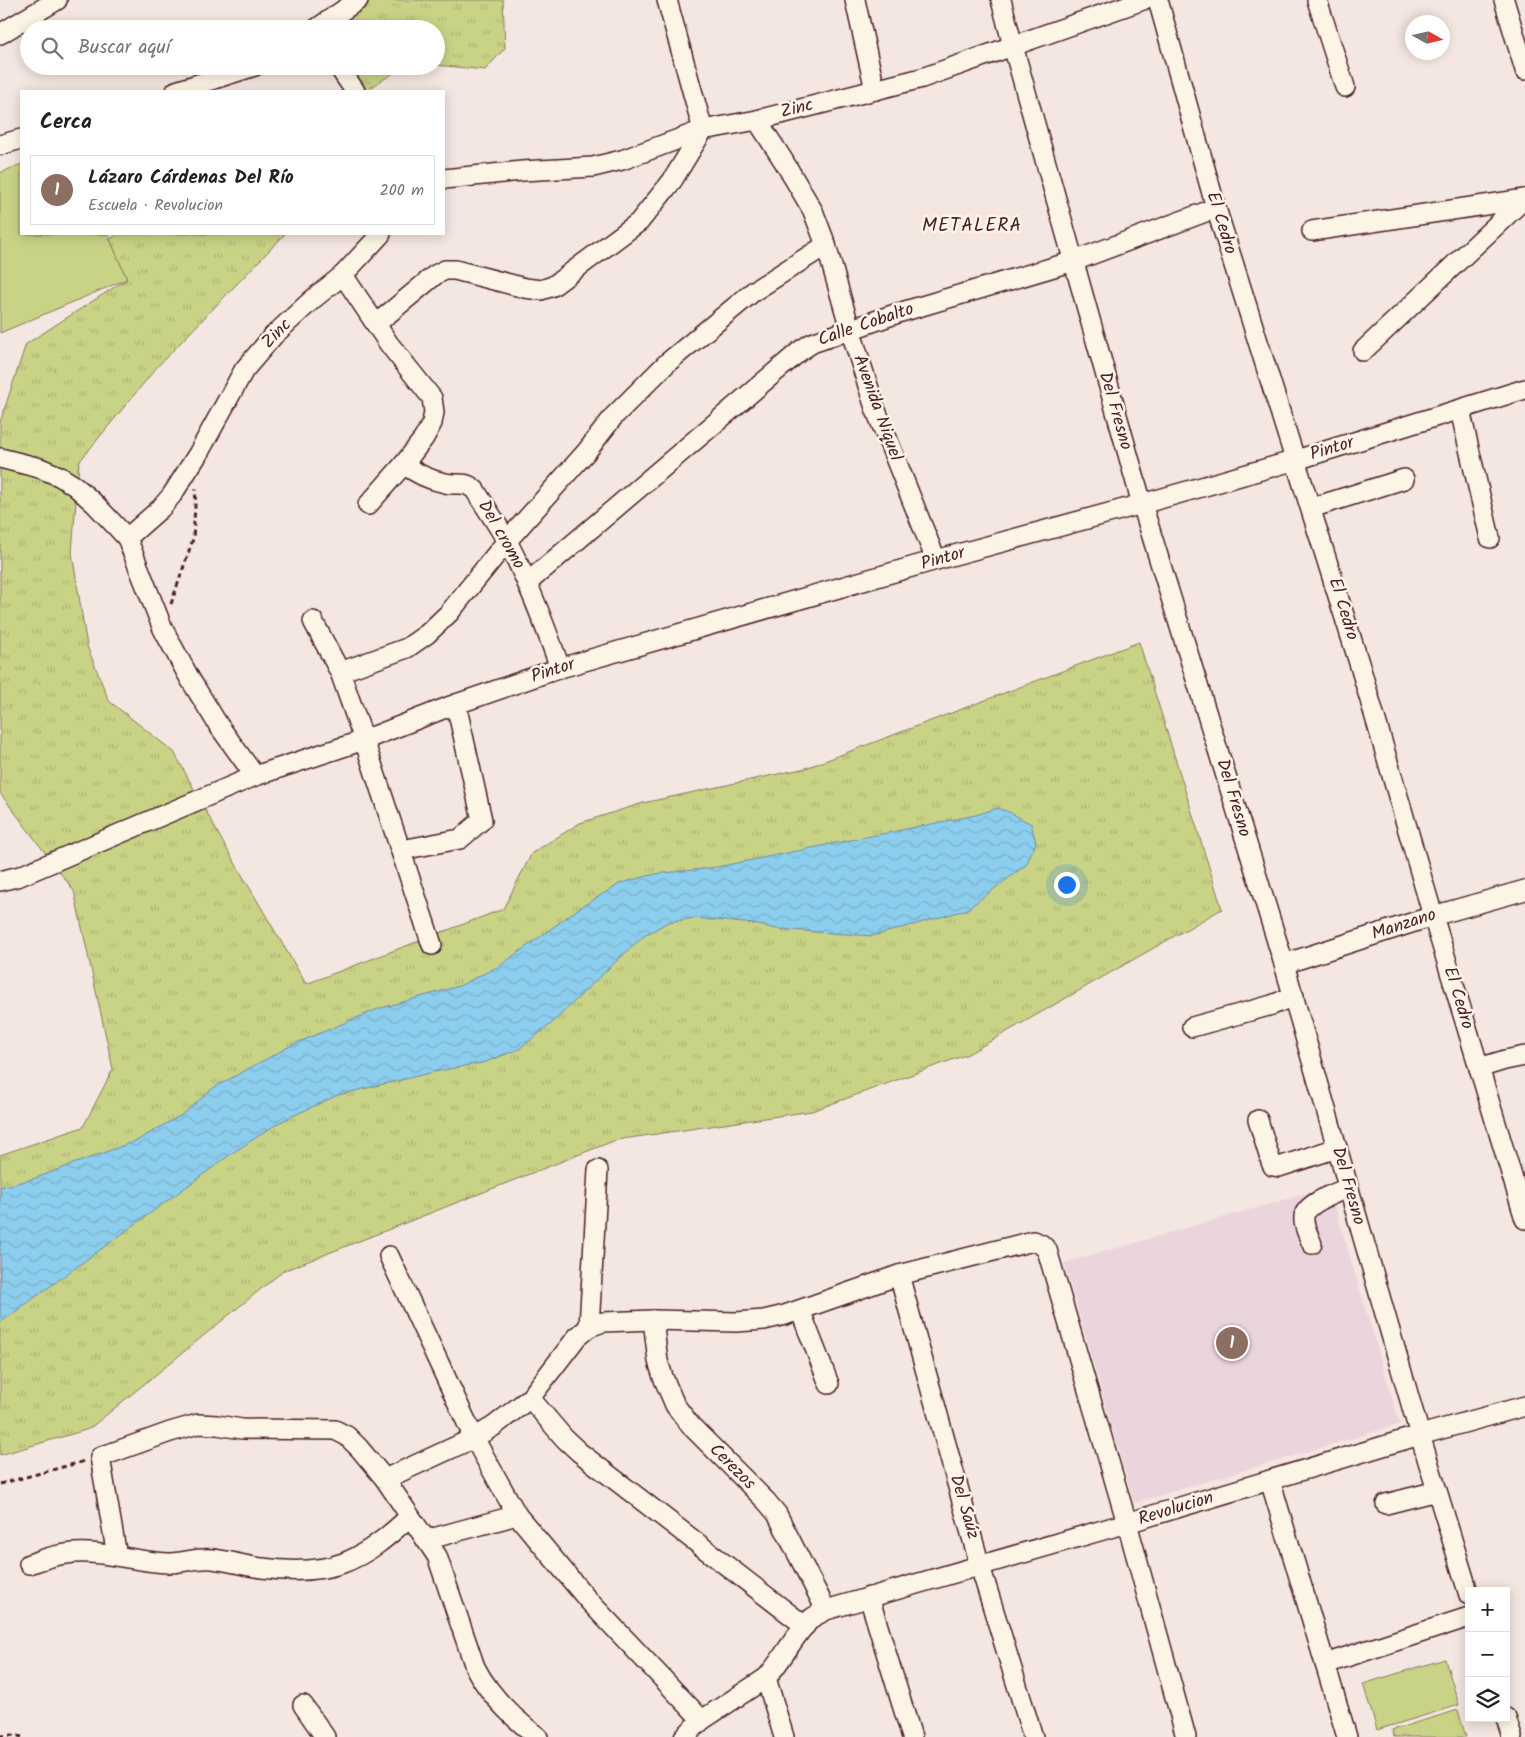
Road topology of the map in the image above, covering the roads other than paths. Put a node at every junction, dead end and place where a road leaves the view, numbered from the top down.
1 (57, 0) edge
2 (358, 0) edge
3 (667, 0) edge
4 (855, 0) edge
5 (1001, 0) edge
6 (1143, 0) edge
7 (1158, 0) edge
8 (1317, 0) edge
9 (1504, 0) edge
10 (23, 20) edge
11 (329, 20) edge
12 (20, 22) edge
13 (0, 34) edge
14 (1013, 46) junction
15 (1525, 70) edge
16 (227, 75) edge
17 (344, 75) edge
18 (1345, 87) dead end
19 (179, 90) edge
20 (354, 90) edge
21 (875, 90) junction
22 (757, 120) junction
23 (702, 130) junction
24 (20, 139) edge
25 (0, 145) edge
26 (445, 180) edge
27 (1525, 199) edge
28 (1216, 208) junction
29 (1312, 231) dead end
30 (380, 235) edge
31 (826, 245) junction
32 (1074, 261) junction
33 (343, 275) junction
34 (376, 324) junction
35 (850, 329) junction
36 (1363, 351) dead end
37 (1525, 389) edge
38 (1460, 410) junction
39 (0, 458) edge
40 (1296, 460) junction
41 (404, 464) junction
42 (1404, 479) dead end
43 (1142, 504) junction
44 (368, 505) dead end
45 (1311, 508) junction
46 (127, 538) junction
47 (1490, 538) dead end
48 (507, 541) junction
49 (936, 560) junction
50 (527, 583) junction
51 (313, 621) dead end
52 (560, 668) junction
53 (340, 672) junction
54 (456, 704) junction
55 (364, 740) junction
56 (255, 776) junction
57 (401, 850) junction
58 (0, 881) edge
59 (1525, 890) edge
60 (1433, 916) junction
61 (432, 945) dead end
62 (1284, 964) junction
63 (1294, 996) junction
64 (1192, 1028) dead end
65 (1525, 1056) edge
66 (1479, 1068) junction
67 (1258, 1120) dead end
68 (1337, 1148) junction
69 (598, 1170) dead end
70 (1348, 1188) junction
71 (1525, 1220) edge
72 (1312, 1244) dead end
73 (389, 1256) dead end
74 (899, 1275) junction
75 (800, 1310) junction
76 (653, 1320) junction
77 (589, 1328) junction
78 (829, 1384) dead end
79 (530, 1398) junction
80 (1525, 1406) edge
81 (1420, 1435) junction
82 (474, 1438) junction
83 (385, 1479) junction
84 (1270, 1480) junction
85 (1437, 1491) junction
86 (1386, 1504) dead end
87 (517, 1515) junction
88 (409, 1517) junction
89 (1127, 1523) junction
90 (426, 1540) junction
91 (117, 1556) junction
92 (29, 1564) dead end
93 (980, 1566) junction
94 (1467, 1587) edge
95 (869, 1597) junction
96 (826, 1610) junction
97 (1465, 1618) edge
98 (805, 1626) junction
99 (1325, 1664) junction
100 (766, 1678) junction
101 (303, 1705) dead end
102 (702, 1720) junction
103 (1507, 1722) edge
104 (525, 1734) edge
105 (324, 1737) edge
106 (684, 1737) edge
107 (784, 1737) edge
108 (912, 1737) edge
109 (1033, 1737) edge
110 (1186, 1737) edge
111 (1347, 1737) edge
112 (1512, 1737) edge

1 - 10 street
2 - 11 street
3 - 23 street
4 - 21 street
5 - 14 street, Del Fresno
6 - 14 street, Zinc
7 - 28 street, El Cedro
8 - 18 street
9 - 15 street
12 - 13 street
14 - 21 street, Zinc
14 - 32 street, Del Fresno
16 - 19 street
17 - 20 street
21 - 22 street, Zinc
22 - 23 street, Zinc
22 - 31 street, Avenida Niquel
23 - 26 street, Zinc
23 - 34 street
24 - 25 street
27 - 29 street
27 - 36 street
28 - 32 street, Calle Cobalto
28 - 40 street, El Cedro
30 - 33 street, Zinc
31 - 35 street, Avenida Niquel
31 - 48 street
32 - 35 street, Calle Cobalto
32 - 43 street, Del Fresno
33 - 34 street
33 - 46 street, Zinc
34 - 41 street
35 - 49 street, Avenida Niquel
35 - 50 street, Calle Cobalto
37 - 38 street, Pintor
38 - 40 street, Pintor
38 - 47 street
39 - 46 street
40 - 43 street, Pintor
40 - 45 street, El Cedro
41 - 44 street
41 - 48 street, Del cromo
42 - 45 street
43 - 49 street, Pintor
43 - 62 street, Del Fresno
45 - 60 street, El Cedro
46 - 56 street
48 - 50 street, Del cromo
48 - 53 street
49 - 52 street, Pintor
50 - 52 street, Del cromo
51 - 53 street
52 - 54 street, Pintor
53 - 55 street
54 - 55 street, Pintor
54 - 57 street
55 - 56 street, Pintor
55 - 57 street
56 - 58 street, Pintor
57 - 61 street
59 - 60 street, Manzano
60 - 62 street, Manzano
60 - 66 street, El Cedro
62 - 63 street, Del Fresno
63 - 64 street
63 - 68 street, Del Fresno
65 - 66 street
66 - 71 street, El Cedro
67 - 68 street
68 - 70 street, Del Fresno
69 - 77 street
70 - 72 street
70 - 81 street, Del Fresno
73 - 82 street
74 - 75 street
74 - 89 street
74 - 93 street, Del Saúz
75 - 76 street
75 - 78 street
76 - 77 street
76 - 96 street, Cerezos
77 - 79 street
79 - 82 street
79 - 98 street
80 - 81 street, Revolucion
81 - 84 street, Revolucion
81 - 85 street, Del Fresno
82 - 83 street
82 - 87 street
83 - 88 street
83 - 91 street
84 - 89 street, Revolucion
84 - 99 street
85 - 86 street
85 - 94 street, Del Fresno
87 - 90 street
87 - 102 street
88 - 90 street
88 - 91 street
89 - 93 street, Revolucion
89 - 110 street
90 - 104 street
91 - 92 street
93 - 95 street, Revolucion
93 - 109 street, Del Saúz
95 - 96 street, Revolucion
95 - 108 street
96 - 98 street, Revolucion
97 - 99 street
98 - 100 street, Revolucion
99 - 111 street
100 - 102 street, Revolucion
100 - 107 street
101 - 105 street
102 - 106 street, Revolucion
103 - 112 street

